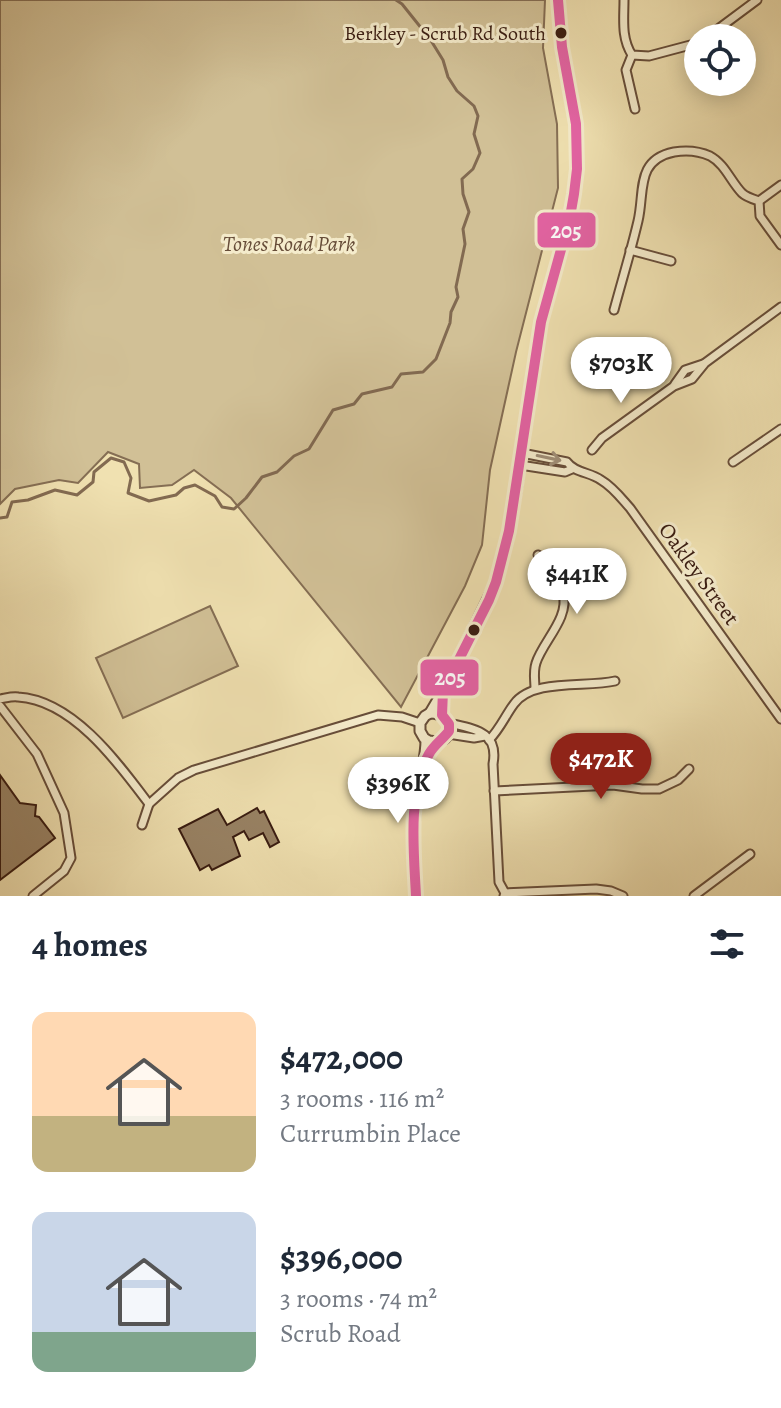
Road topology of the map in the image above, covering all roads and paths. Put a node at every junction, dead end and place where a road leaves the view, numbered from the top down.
1 (558, 0) edge
2 (624, 0) edge
3 (757, 0) edge
4 (725, 24) edge
5 (684, 47) edge
6 (632, 55) junction
7 (635, 109) dead end
8 (781, 185) edge
9 (759, 201) junction
10 (781, 245) edge
11 (630, 250) junction
12 (671, 261) dead end
13 (781, 307) edge
14 (614, 310) dead end
15 (781, 429) edge
16 (592, 450) dead end
17 (522, 453) junction
18 (733, 462) dead end
19 (520, 465) junction
20 (572, 469) junction
21 (538, 555) dead end
22 (615, 681) dead end
23 (535, 689) junction
24 (443, 691) junction
25 (0, 699) edge
26 (0, 706) edge
27 (430, 713) junction
28 (781, 719) edge
29 (420, 723) junction
30 (446, 724) junction
31 (487, 738) junction
32 (426, 740) junction
33 (437, 742) junction
34 (426, 759) junction
35 (689, 769) dead end
36 (494, 791) junction
37 (149, 804) junction
38 (142, 825) dead end
39 (750, 854) dead end
40 (505, 895) edge
41 (33, 896) edge
42 (416, 896) edge
43 (623, 896) edge
44 (694, 896) edge

1 - 17 street
2 - 6 street
3 - 4 street
5 - 6 street
6 - 7 street
8 - 9 street
9 - 10 street
9 - 11 street
11 - 12 street
11 - 14 street
13 - 16 street
15 - 18 street
17 - 19 street
17 -> 20 street, Oakley Street
19 - 20 street, Oakley Street
19 - 24 street
20 - 28 street, Oakley Street
21 - 23 street
22 - 23 street
23 - 31 street
24 - 27 street
24 - 30 street
25 - 37 street
26 - 41 street
27 - 29 street
27 - 30 street
29 - 32 street
29 - 37 street
30 - 31 street
30 - 33 street
31 - 36 street
32 - 33 street
32 - 34 street
33 - 34 street
34 - 42 street
35 - 36 street
36 - 40 street
37 - 38 street
39 - 44 street
40 - 43 street

